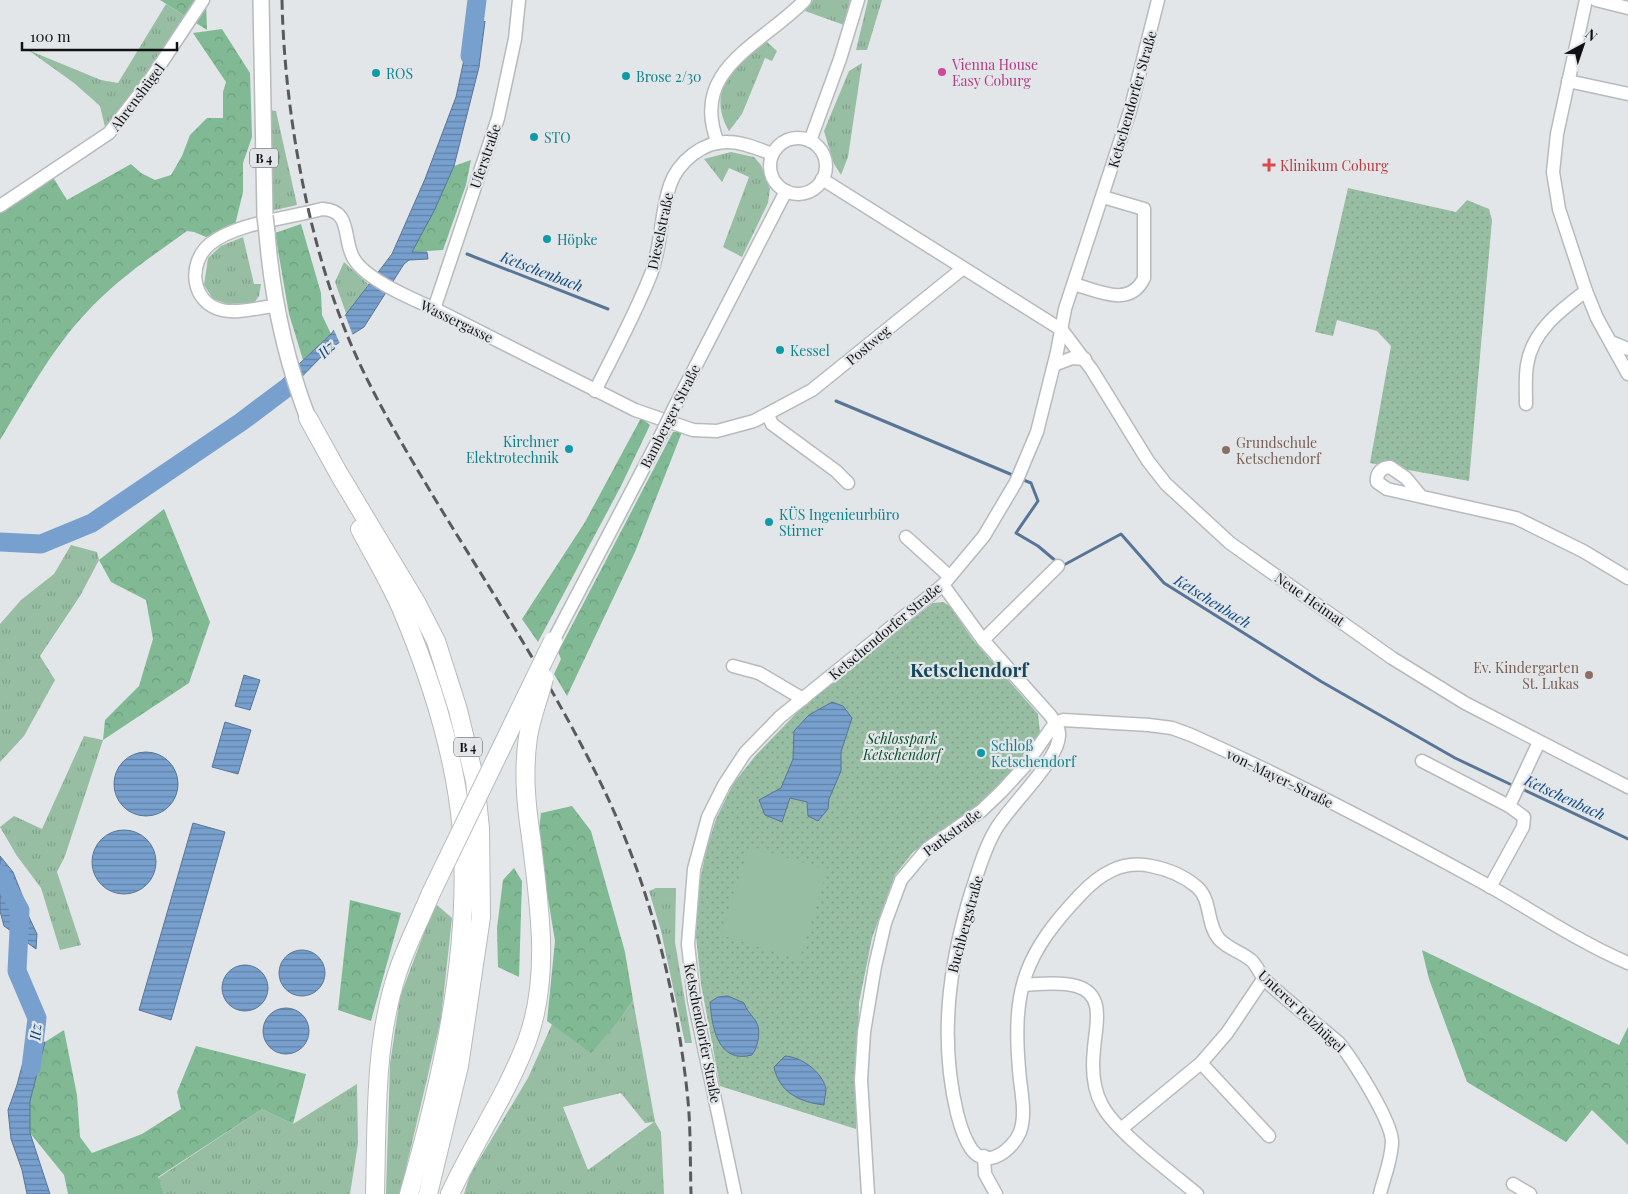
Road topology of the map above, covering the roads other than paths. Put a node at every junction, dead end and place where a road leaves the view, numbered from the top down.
1 (203, 0) edge
2 (261, 0) edge
3 (520, 0) edge
4 (805, 0) edge
5 (858, 0) edge
6 (1158, 0) edge
7 (1586, 0) edge
8 (1596, 0) edge
9 (1628, 8) edge
10 (1568, 81) junction
11 (1628, 94) edge
12 (810, 141) junction
13 (718, 143) junction
14 (772, 154) junction
15 (822, 179) junction
16 (786, 191) junction
17 (1102, 197) junction
18 (0, 206) edge
19 (962, 269) junction
20 (1074, 284) junction
21 (1586, 291) junction
22 (276, 306) junction
23 (434, 309) junction
24 (1062, 330) junction
25 (1611, 342) junction
26 (1628, 349) edge
27 (1084, 358) junction
28 (1054, 365) junction
29 (1628, 374) edge
30 (595, 391) junction
31 (1526, 404) dead end
32 (768, 415) junction
33 (308, 418) junction
34 (848, 483) dead end
35 (1420, 495) dead end
36 (906, 537) dead end
37 (1058, 566) dead end
38 (1628, 578) edge
39 (946, 580) junction
40 (983, 640) junction
41 (553, 641) junction
42 (733, 666) dead end
43 (803, 699) junction
44 (1056, 723) junction
45 (1539, 742) junction
46 (1422, 761) dead end
47 (1628, 787) edge
48 (1511, 801) junction
49 (1490, 887) junction
50 (1628, 963) edge
51 (1264, 978) junction
52 (1023, 985) junction
53 (1201, 1062) junction
54 (1121, 1129) junction
55 (1269, 1136) dead end
56 (984, 1156) junction
57 (1514, 1184) dead end
58 (375, 1194) edge
59 (409, 1194) edge
60 (428, 1194) edge
61 (450, 1194) edge
62 (735, 1194) edge
63 (868, 1194) edge
64 (996, 1194) edge
65 (1197, 1194) edge
66 (1380, 1194) edge
67 (1530, 1194) edge

1 - 18 street, Ahrenshügel
2 - 22 main road, B 4, bridge
3 - 23 street, Uferstraße
4 - 13 street
5 - 12 street
6 - 17 street, Ketschendorfer Straße
7 - 10 street
8 - 9 street
10 - 11 street
10 - 21 street
12 - 14 street
12 - 15 street
13 - 14 street, Dieselstraße
13 - 30 street, Dieselstraße
14 - 16 street
15 - 16 street
15 - 19 street
16 - 41 street, Bamberger Straße, bridge
17 - 20 street, Ketschendorfer Straße
17 - 20 street
19 - 24 street
19 - 32 street, Postweg
20 - 24 street, Ketschendorfer Straße
21 - 25 street
21 - 31 street
22 - 23 street, Wassergasse
22 - 33 main road, B 4
23 - 30 street, Wassergasse
24 - 27 street, Neue Heimat
24 - 28 street, Ketschendorfer Straße
25 - 26 street
25 - 29 street
27 - 28 street
27 - 45 street, Neue Heimat
28 - 39 street, Ketschendorfer Straße
30 - 32 street, Wassergasse
32 - 34 street
33 - 59 highway, B 4
33 - 60 highway, B 4
35 - 38 street
36 - 39 street
37 - 40 street
39 - 40 street
39 - 43 street, Ketschendorfer Straße
40 - 44 street
41 - 58 highway, bridge
41 - 61 highway, bridge
42 - 43 street
43 - 62 street, Ketschendorfer Straße
44 - 49 street, von-Mayer-Straße
44 - 56 street, Buchbergstraße
44 - 63 street, Parkstraße
45 - 47 street, Neue Heimat
45 - 48 street
46 - 48 street
48 - 49 street
49 - 50 street, von-Mayer-Straße
51 - 52 street, Unterer Pelzhügel
51 - 53 street
51 - 66 street, Unterer Pelzhügel
52 - 54 street
52 - 56 street, Unterer Pelzhügel
53 - 54 street
53 - 55 street
54 - 65 street
56 - 64 street
57 - 67 street

